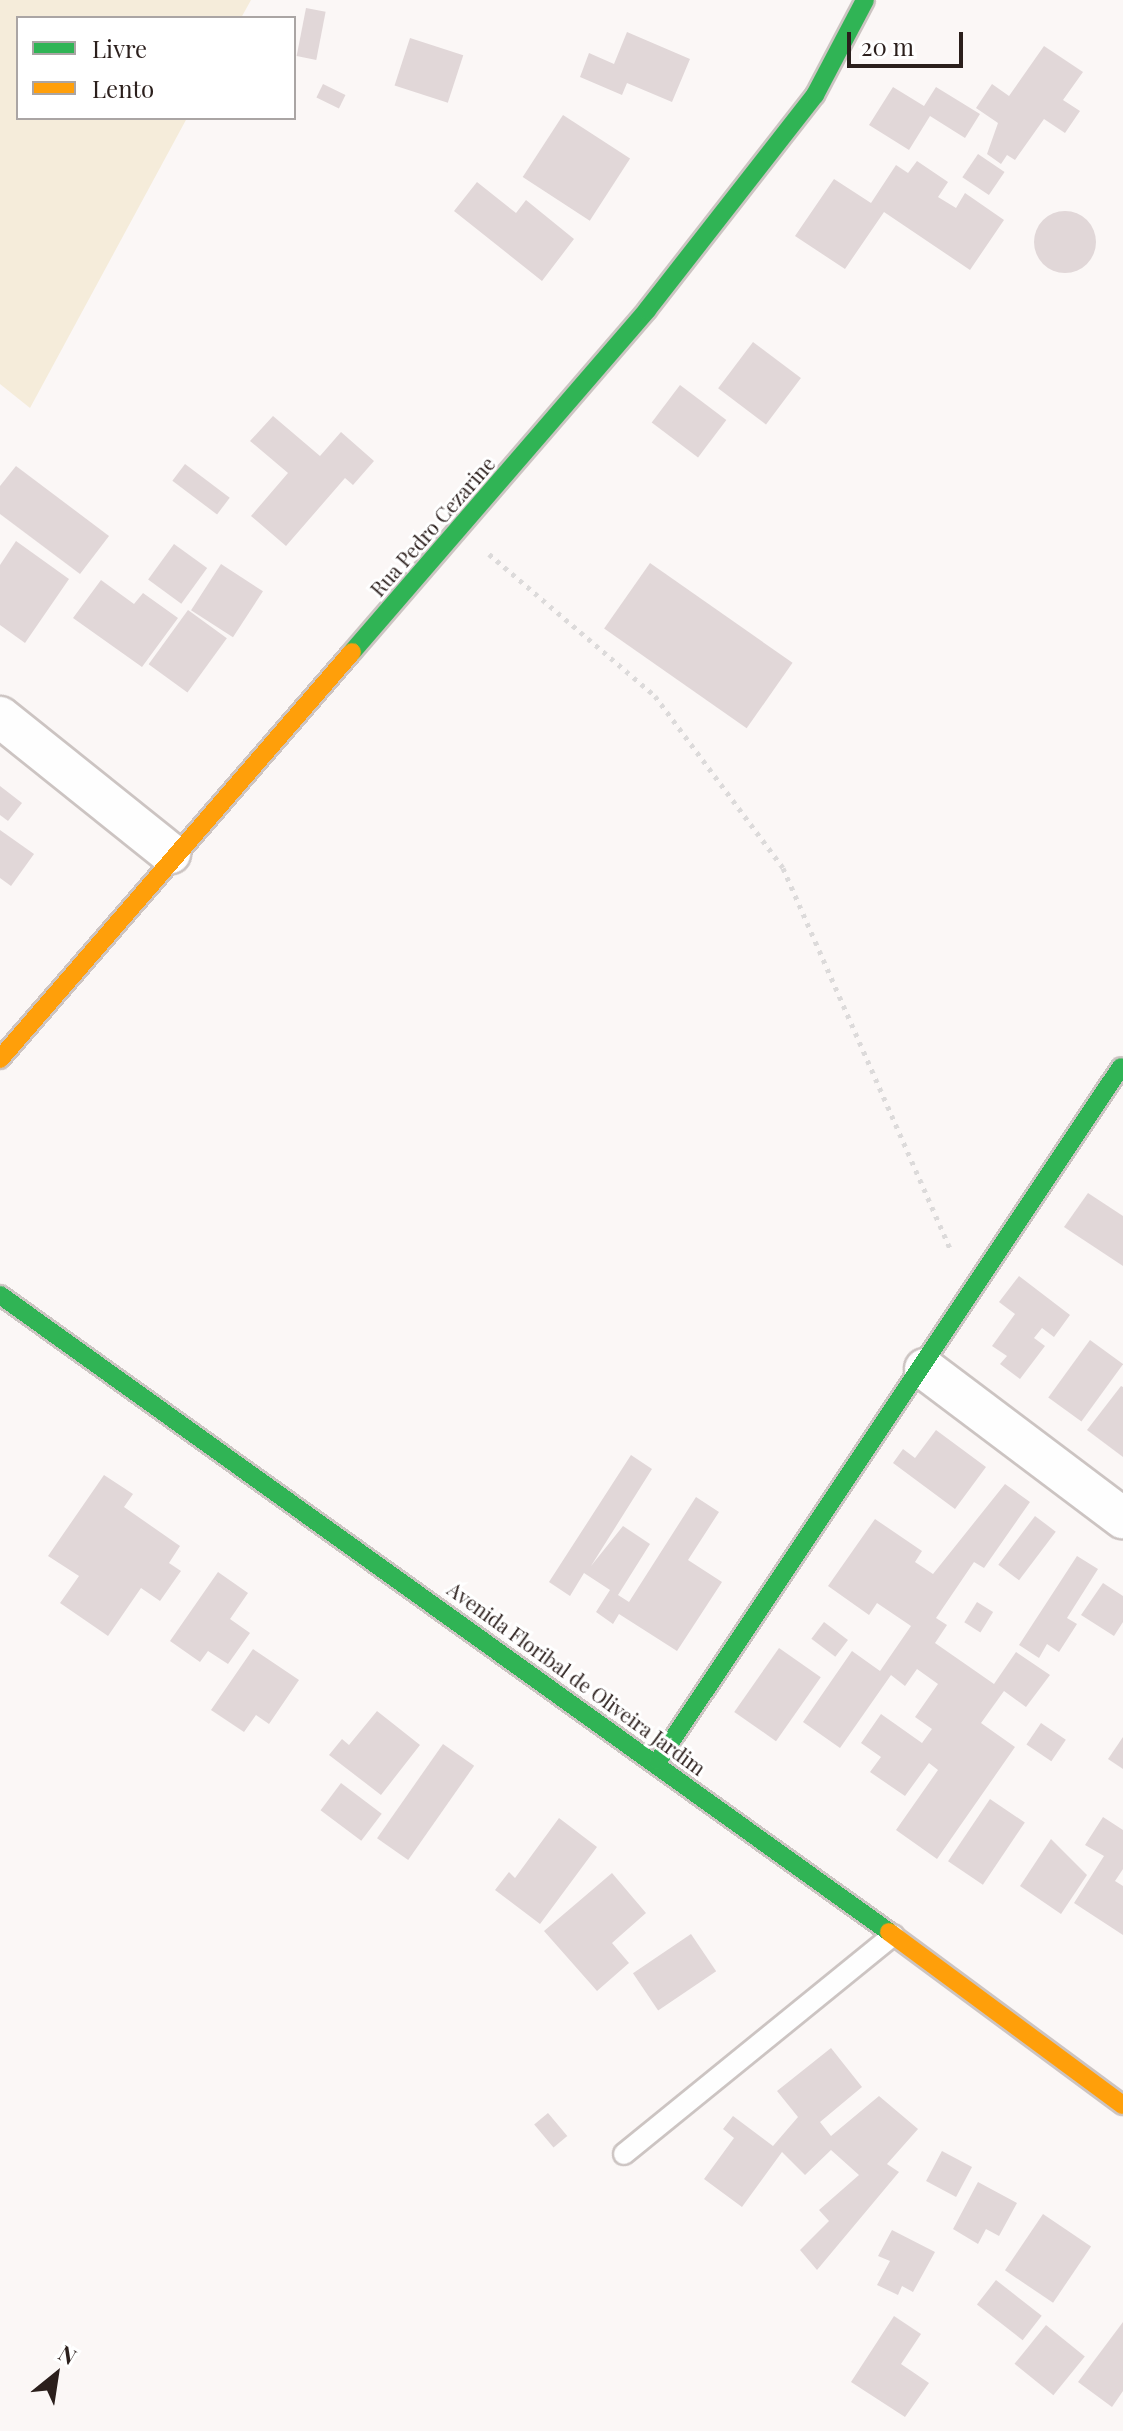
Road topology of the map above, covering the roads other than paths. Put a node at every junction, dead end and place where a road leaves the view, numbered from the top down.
1 (865, 0) edge
2 (0, 717) edge
3 (170, 853) junction
4 (0, 1059) edge
5 (1121, 1067) edge
6 (0, 1295) edge
7 (925, 1369) junction
8 (1123, 1518) edge
9 (658, 1761) junction
10 (893, 1935) junction
11 (1123, 2105) edge
12 (624, 2154) dead end

1 - 3 street, Rua Pedro Cezarine
2 - 3 street
3 - 4 street, Rua Pedro Cezarine
5 - 7 street
6 - 9 street, Avenida Floribal de Oliveira Jardim
7 - 8 street
7 - 9 street
9 - 10 street, Avenida Floribal de Oliveira Jardim
10 - 11 street, Avenida Floribal de Oliveira Jardim
10 - 12 lane

